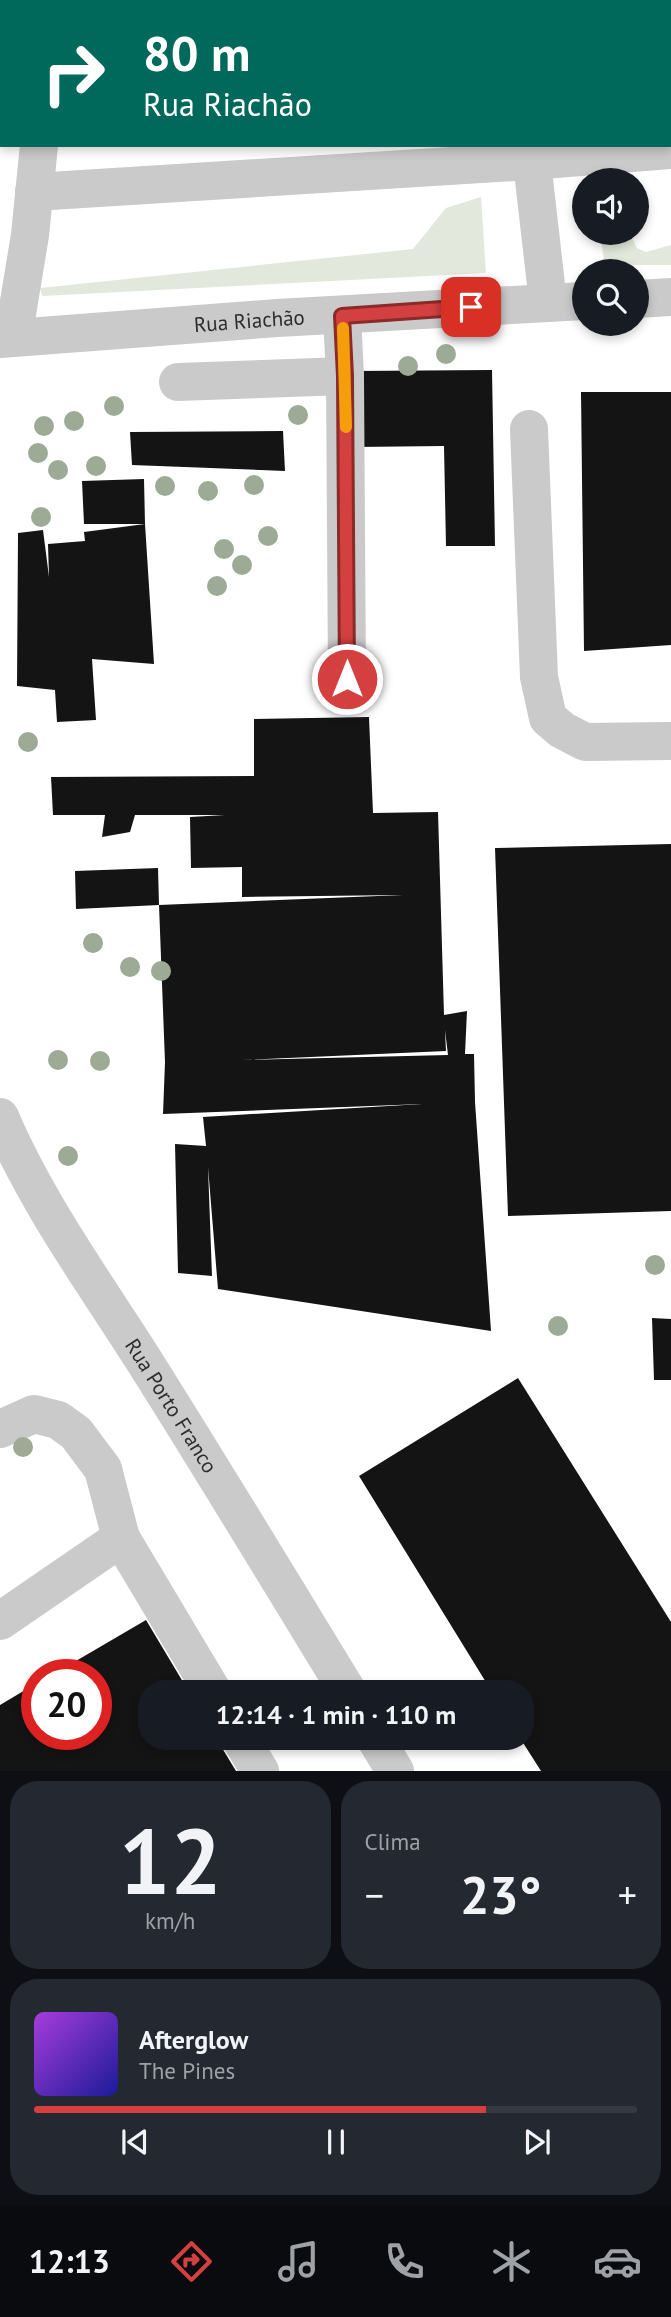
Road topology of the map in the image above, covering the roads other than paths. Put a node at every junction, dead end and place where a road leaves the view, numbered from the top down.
1 (39, 147) edge
2 (671, 150) edge
3 (530, 153) edge
4 (34, 192) junction
5 (671, 298) edge
6 (649, 299) edge
7 (566, 302) edge
8 (342, 316) junction
9 (8, 338) edge
10 (345, 376) junction
11 (178, 382) dead end
12 (529, 429) dead end
13 (347, 679) dead end
14 (671, 741) edge
15 (0, 1117) edge
16 (0, 1429) edge
17 (121, 1538) junction
18 (0, 1620) edge
19 (206, 1680) edge
20 (341, 1680) edge
21 (247, 1750) edge
22 (382, 1750) edge
23 (260, 1771) edge
24 (395, 1771) edge

1 - 4 street
2 - 3 street
3 - 4 street
3 - 7 street
4 - 9 street
5 - 6 street
7 - 8 street, Rua Riachão
8 - 9 street, Rua Riachão
8 - 10 street
10 - 11 street
10 - 13 street
12 - 14 street
15 - 20 street, Rua Porto Franco
16 - 17 street
17 - 18 street
17 - 19 street
21 - 23 street
22 - 24 street

